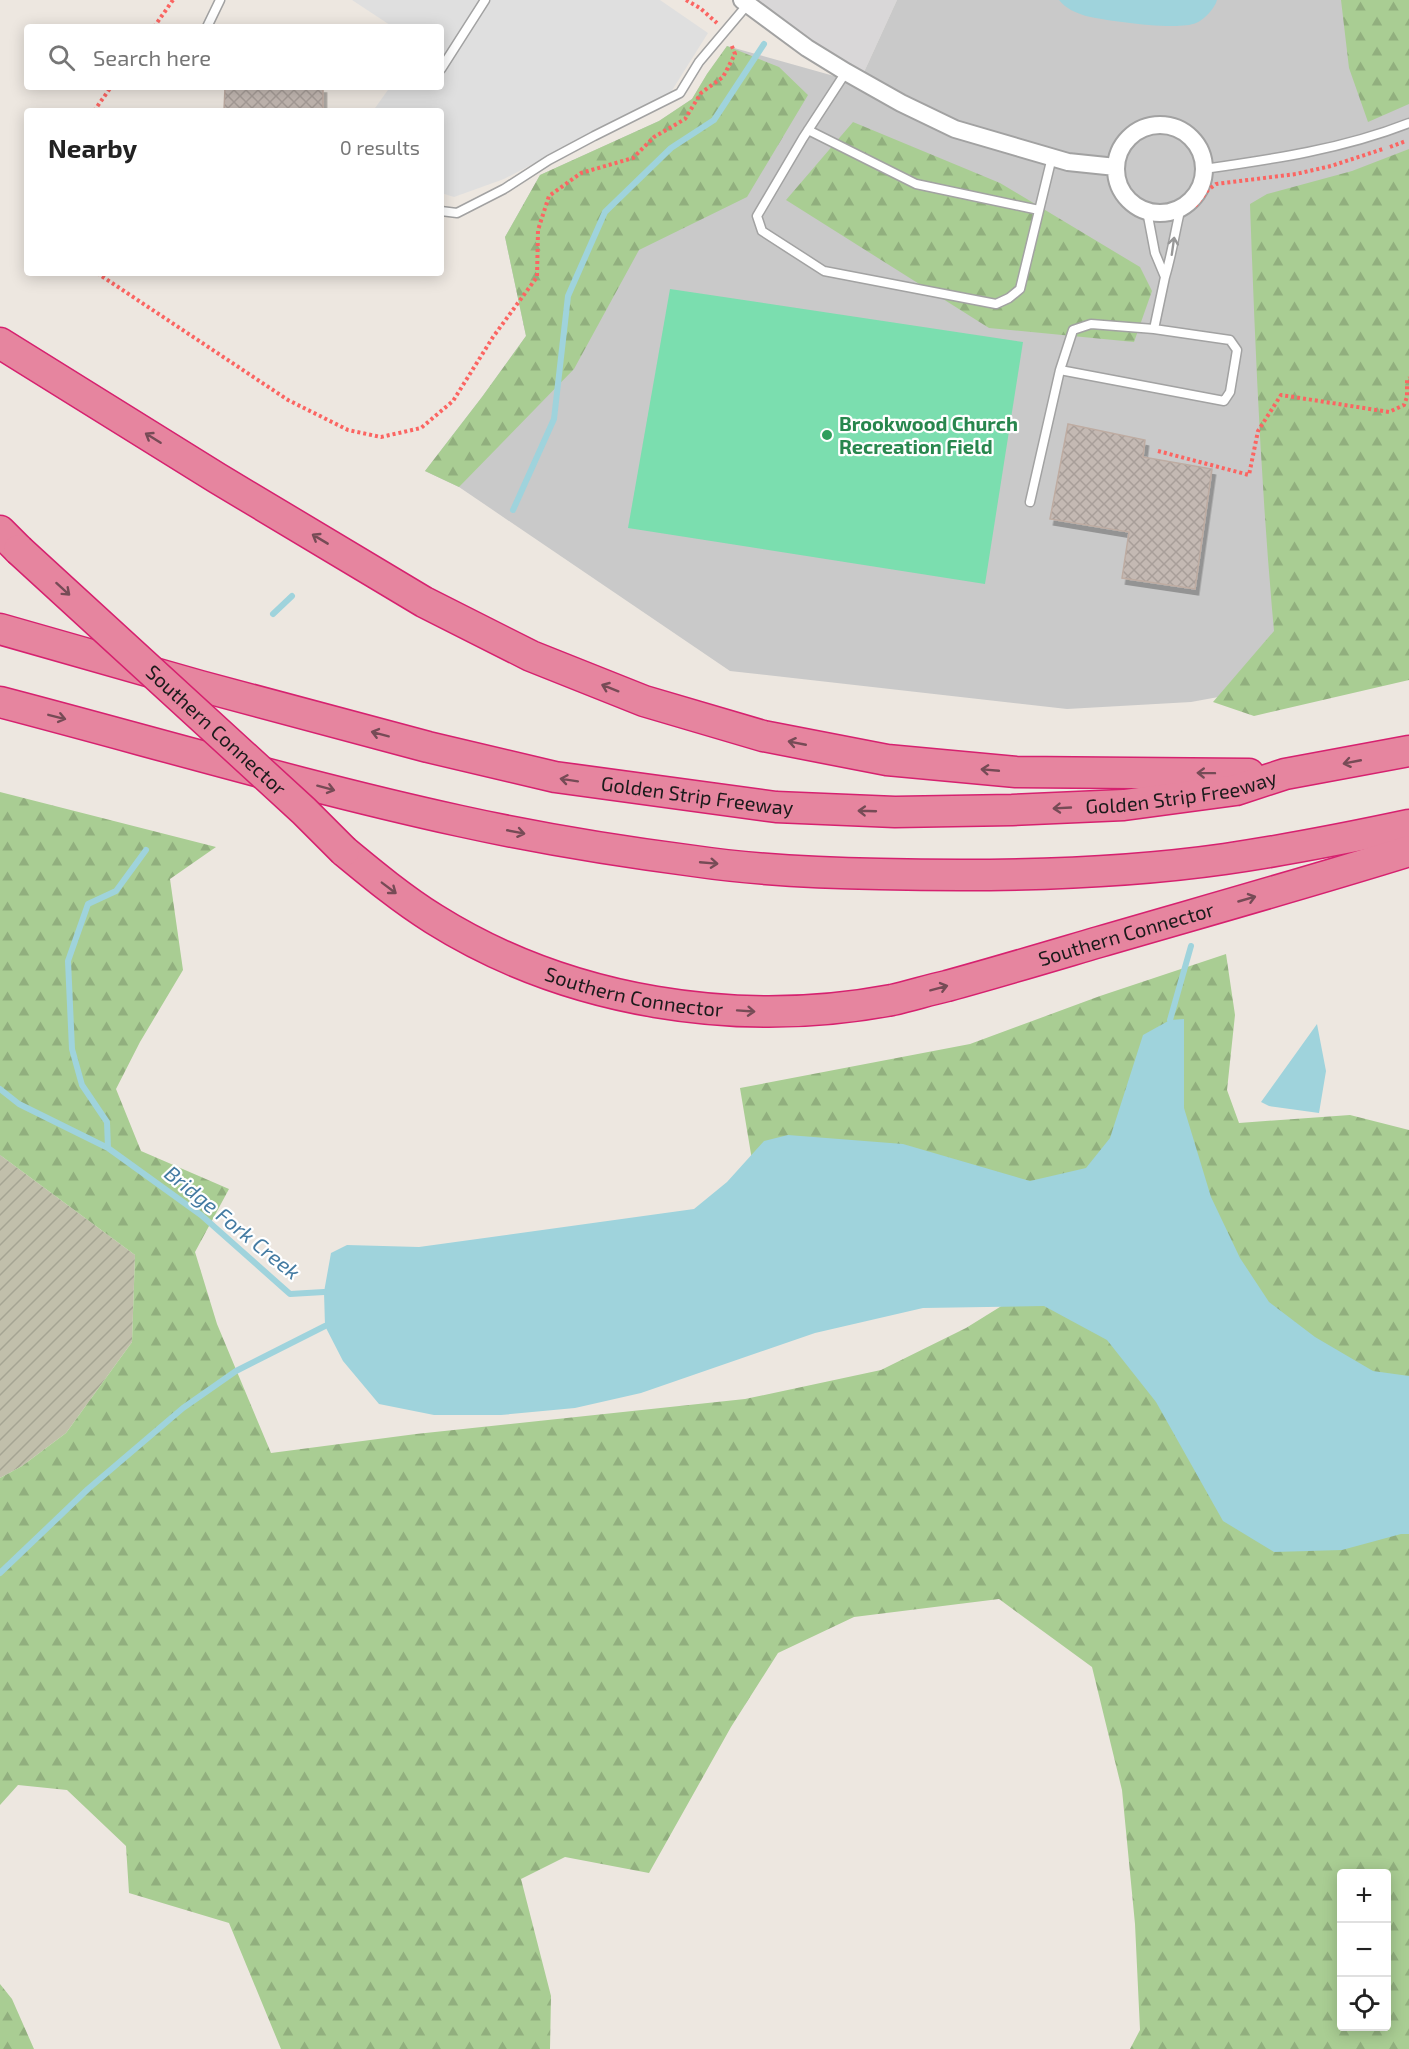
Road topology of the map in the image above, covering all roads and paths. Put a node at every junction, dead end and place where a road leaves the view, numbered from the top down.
1 (173, 0) edge
2 (220, 0) edge
3 (485, 0) edge
4 (686, 0) edge
5 (745, 2) edge
6 (156, 24) edge
7 (208, 24) edge
8 (725, 31) junction
9 (444, 64) edge
10 (846, 72) junction
11 (109, 90) edge
12 (96, 108) edge
13 (1409, 123) edge
14 (808, 130) junction
15 (1409, 140) edge
16 (1052, 157) junction
17 (1116, 167) junction
18 (1204, 169) junction
19 (1039, 210) junction
20 (1186, 210) junction
21 (444, 211) edge
22 (1147, 211) junction
23 (102, 276) edge
24 (1165, 277) junction
25 (1154, 329) junction
26 (0, 343) edge
27 (1060, 370) junction
28 (1408, 379) edge
29 (1158, 451) dead end
30 (1030, 502) dead end
31 (10, 540) edge
32 (0, 629) edge
33 (0, 702) edge
34 (1409, 751) edge
35 (1285, 774) junction
36 (1409, 825) edge
37 (1409, 851) edge

1 - 6 path
2 - 7 lane
3 - 9 lane
4 - 8 path
5 - 8 lane
5 - 10 street
8 - 21 lane
8 - 23 path
10 - 14 lane
10 - 16 street
11 - 12 path
13 - 18 lane
14 - 19 lane
14 - 19 lane
15 - 20 path
16 - 17 street
16 - 19 lane
17 - 18 street
17 - 22 street
18 - 20 street
20 - 22 street
24 -> 20 lane
22 - 24 lane
24 - 25 lane
25 - 27 lane
25 - 27 lane
35 -> 26 highway
27 - 30 lane
28 - 29 path
31 -> 37 highway, Southern Connector, bridge
35 -> 32 highway, Golden Strip Freeway
33 -> 36 highway
34 -> 35 highway, Golden Strip Freeway

